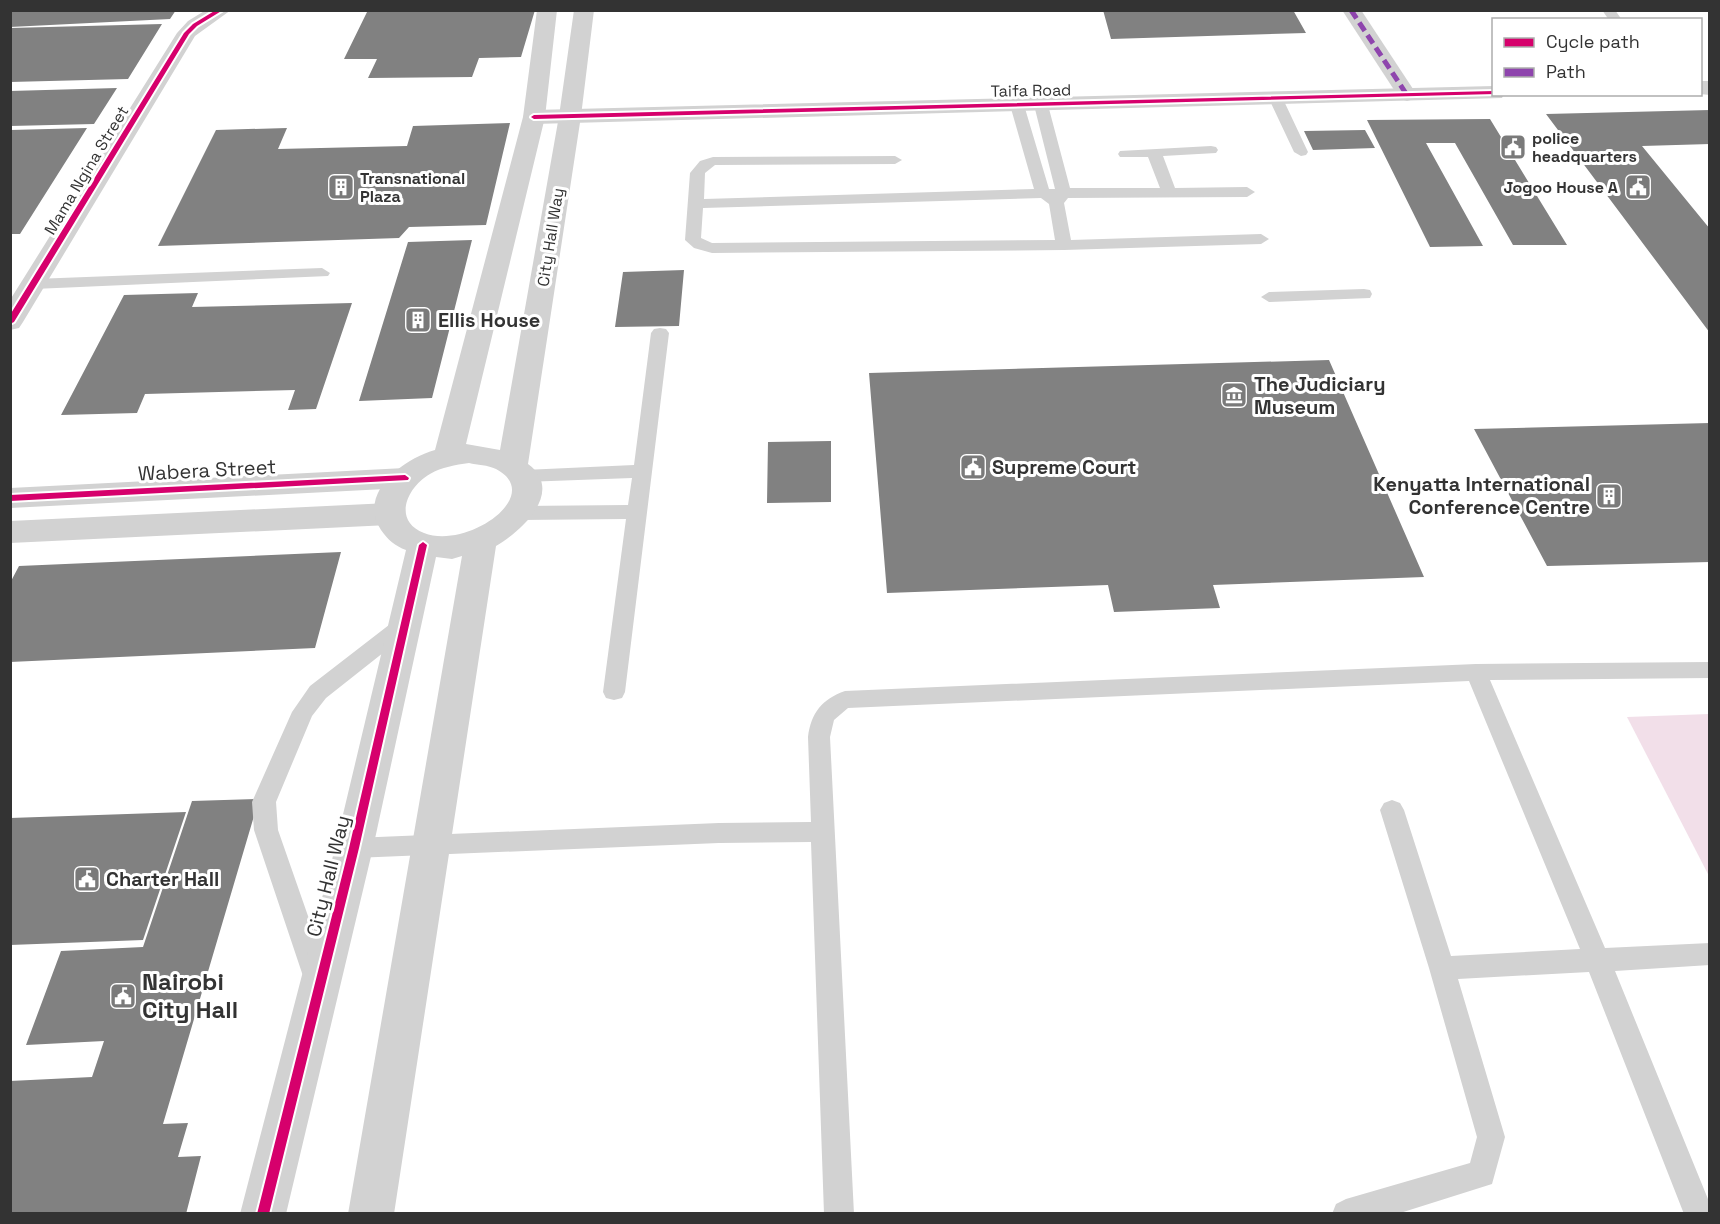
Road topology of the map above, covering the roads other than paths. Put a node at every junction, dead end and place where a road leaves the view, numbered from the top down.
1 (221, 10) edge
2 (547, 10) edge
3 (584, 10) edge
4 (1351, 10) edge
5 (1492, 78) edge
6 (1401, 88) junction
7 (1492, 93) edge
8 (1276, 99) junction
9 (1017, 105) junction
10 (1041, 105) junction
11 (570, 109) junction
12 (536, 110) junction
13 (1211, 150) dead end
14 (1154, 152) junction
15 (1301, 152) dead end
16 (1125, 154) dead end
17 (895, 159) dead end
18 (1169, 192) junction
19 (1247, 192) dead end
20 (1055, 196) junction
21 (696, 204) junction
22 (1261, 239) dead end
23 (1064, 245) junction
24 (322, 273) dead end
25 (34, 284) junction
26 (1364, 294) dead end
27 (1269, 297) dead end
28 (10, 322) edge
29 (660, 333) dead end
30 (448, 456) junction
31 (518, 470) junction
32 (641, 471) junction
33 (405, 478) junction
34 (10, 498) edge
35 (637, 512) junction
36 (520, 513) junction
37 (388, 514) junction
38 (10, 532) edge
39 (481, 540) junction
40 (423, 545) junction
41 (405, 624) junction
42 (1710, 670) edge
43 (1476, 672) junction
44 (614, 692) dead end
45 (1392, 810) dead end
46 (824, 832) junction
47 (431, 846) junction
48 (354, 848) junction
49 (1710, 954) edge
50 (1598, 961) junction
51 (1443, 968) junction
52 (319, 985) junction
53 (263, 1214) edge
54 (370, 1214) edge
55 (839, 1214) edge
56 (1346, 1214) edge
57 (1699, 1214) edge

1 - 25 street, Mama Ngina Street
2 - 12 street
3 - 11 street, City Hall Way
4 - 6 street
5 - 6 street, Taifa Road
6 - 7 street, Taifa Road
6 - 8 street, Taifa Road
6 - 11 street, Taifa Road
8 - 10 street, Taifa Road
8 - 15 lane
9 - 10 street, Taifa Road
9 - 11 street, Taifa Road
9 - 20 lane
10 - 20 lane
11 - 12 street
11 - 31 street, City Hall Way
12 - 30 street
13 - 14 lane
14 - 16 lane
14 - 18 lane
17 - 21 lane
18 - 19 lane
18 - 20 lane
20 - 21 lane
20 - 23 lane
21 - 23 lane
22 - 23 lane
24 - 25 lane
25 - 28 street, Mama Ngina Street
26 - 27 lane
29 - 32 lane
30 - 31 street
30 - 33 street
31 - 32 lane
31 - 36 street
32 - 35 lane
33 - 34 street, Wabera Street
33 - 37 street
35 - 36 lane
35 - 44 lane
36 - 39 street
37 - 38 street
37 - 40 street
39 - 40 street
39 - 47 street
40 - 41 street, City Hall Way
41 - 48 street, City Hall Way
41 - 52 lane
42 - 43 lane
43 - 46 lane
43 - 50 lane
45 - 51 lane
46 - 47 lane
46 - 55 lane
47 - 48 lane
47 - 54 street
48 - 52 street, City Hall Way
49 - 50 lane
50 - 51 lane
50 - 57 lane
51 - 56 lane
52 - 53 street, City Hall Way

